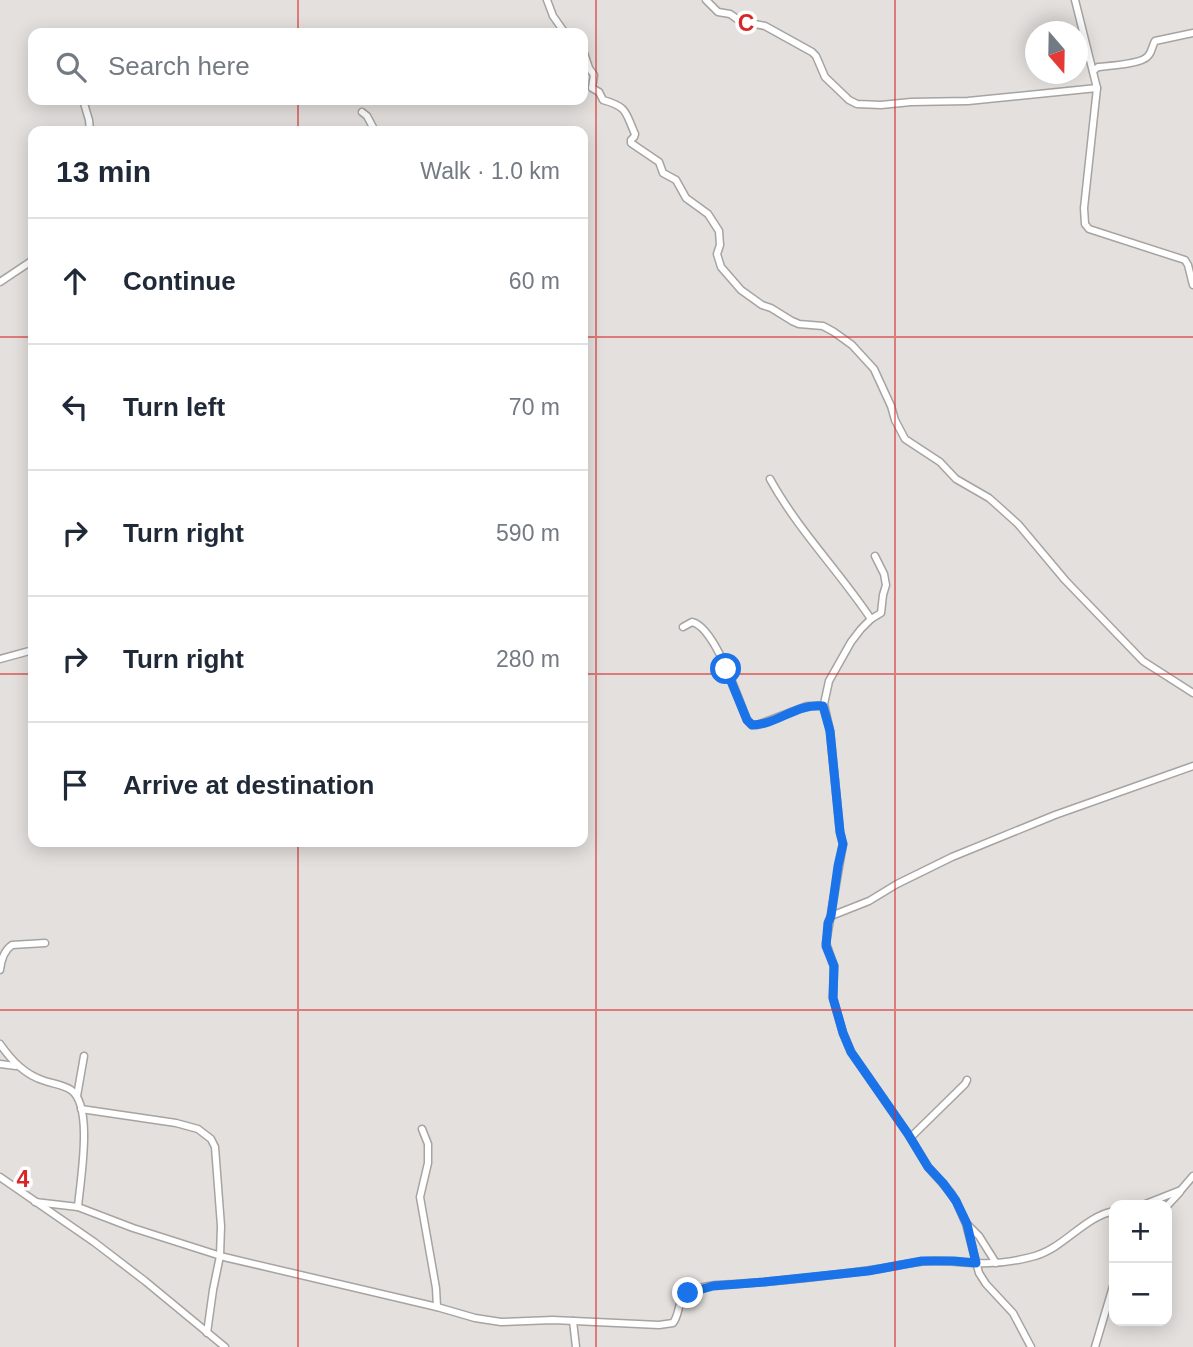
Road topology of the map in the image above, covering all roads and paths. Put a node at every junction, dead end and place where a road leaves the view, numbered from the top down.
1 (547, 0) edge
2 (706, 0) edge
3 (1075, 0) edge
4 (561, 28) edge
5 (1193, 33) edge
6 (588, 65) edge
7 (1093, 71) junction
8 (1097, 88) junction
9 (84, 105) edge
10 (362, 112) dead end
11 (90, 126) edge
12 (372, 126) edge
13 (28, 263) edge
14 (0, 282) edge
15 (1193, 285) edge
16 (770, 479) dead end
17 (875, 556) dead end
18 (871, 620) junction
19 (683, 627) dead end
20 (28, 651) edge
21 (0, 659) edge
22 (1193, 693) edge
23 (823, 706) junction
24 (1193, 766) edge
25 (831, 916) junction
26 (45, 943) dead end
27 (0, 971) edge
28 (0, 1044) edge
29 (84, 1056) dead end
30 (0, 1063) edge
31 (18, 1066) junction
32 (967, 1080) dead end
33 (77, 1096) junction
34 (81, 1109) junction
35 (422, 1129) dead end
36 (911, 1137) junction
37 (1193, 1176) edge
38 (0, 1177) edge
39 (1185, 1189) junction
40 (1156, 1200) edge
41 (1172, 1201) edge
42 (35, 1202) junction
43 (78, 1207) junction
44 (1109, 1213) edge
45 (967, 1224) junction
46 (220, 1256) junction
47 (976, 1263) junction
48 (996, 1263) junction
49 (1109, 1300) edge
50 (437, 1307) junction
51 (573, 1321) junction
52 (207, 1333) junction
53 (225, 1347) edge
54 (576, 1347) edge
55 (1031, 1347) edge
56 (1095, 1347) edge

1 - 4 street
2 - 8 street
3 - 7 street
5 - 7 street
6 - 22 street
7 - 8 street
8 - 15 street
9 - 11 street
10 - 12 street
13 - 14 street
16 - 18 street
17 - 18 street
18 - 23 street
19 - 23 street
20 - 21 street
23 - 25 street
24 - 25 street
25 - 36 street
26 - 27 street
28 - 31 street
29 - 33 street
30 - 31 street
31 - 33 street
32 - 36 street
33 - 34 street
34 - 43 street
34 - 46 street
35 - 50 street
36 - 45 street
37 - 39 street
38 - 42 street
39 - 40 street
39 - 41 street
42 - 43 street
42 - 52 street
43 - 46 street
44 - 48 street
45 - 47 street
45 - 48 street
46 - 50 street
46 - 52 street
47 - 48 street
47 - 51 street
47 - 55 street
49 - 56 street
50 - 51 street
51 - 54 street
52 - 53 street

